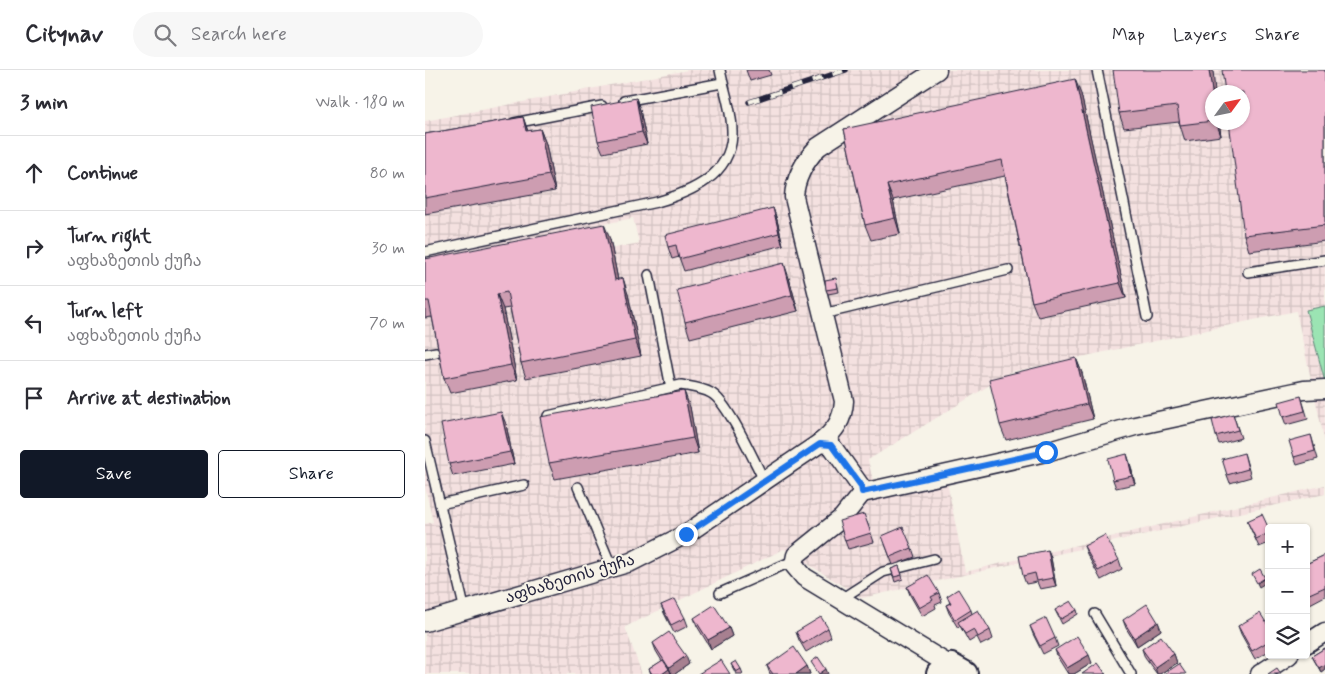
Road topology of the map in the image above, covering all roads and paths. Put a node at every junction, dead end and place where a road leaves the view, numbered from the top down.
1 (720, 70) edge
2 (937, 70) edge
3 (1097, 70) edge
4 (722, 83) junction
5 (617, 103) edge
6 (607, 105) edge
7 (502, 125) edge
8 (425, 252) edge
9 (1325, 260) edge
10 (1008, 270) dead end
11 (1248, 272) dead end
12 (649, 276) dead end
13 (823, 314) junction
14 (1147, 317) dead end
15 (436, 352) edge
16 (425, 354) edge
17 (671, 388) junction
18 (1325, 388) edge
19 (548, 416) edge
20 (425, 441) edge
21 (820, 444) junction
22 (764, 480) junction
23 (524, 485) dead end
24 (578, 487) dead end
25 (862, 492) junction
26 (440, 504) junction
27 (934, 559) dead end
28 (795, 560) junction
29 (612, 568) junction
30 (720, 593) dead end
31 (841, 599) junction
32 (465, 611) junction
33 (1095, 614) dead end
34 (425, 622) edge
35 (1325, 632) edge
36 (1310, 641) edge
37 (1283, 659) edge
38 (952, 671) edge
39 (1131, 674) edge
40 (1260, 674) edge

1 - 4 lane
2 - 13 street, აფხაზეთის ქუჩა
3 - 14 lane
4 - 5 lane
4 - 8 lane
6 - 7 lane
9 - 11 lane
10 - 13 lane
12 - 17 lane
13 - 21 street, აფხაზეთის ქუჩა
15 - 16 lane
17 - 19 lane
17 - 22 lane
18 - 25 street
20 - 26 lane
21 - 22 street, აფხაზეთის ქუჩა
21 - 25 street
22 - 29 street, აფხაზეთის ქუჩა
23 - 26 lane
24 - 29 lane
25 - 28 street
26 - 32 lane
27 - 31 lane
28 - 30 lane
28 - 31 street
29 - 32 street, აფხაზეთის ქუჩა
31 - 38 street
32 - 34 street, აფხაზეთის ქუჩა
33 - 39 lane
35 - 36 street
37 - 40 street

